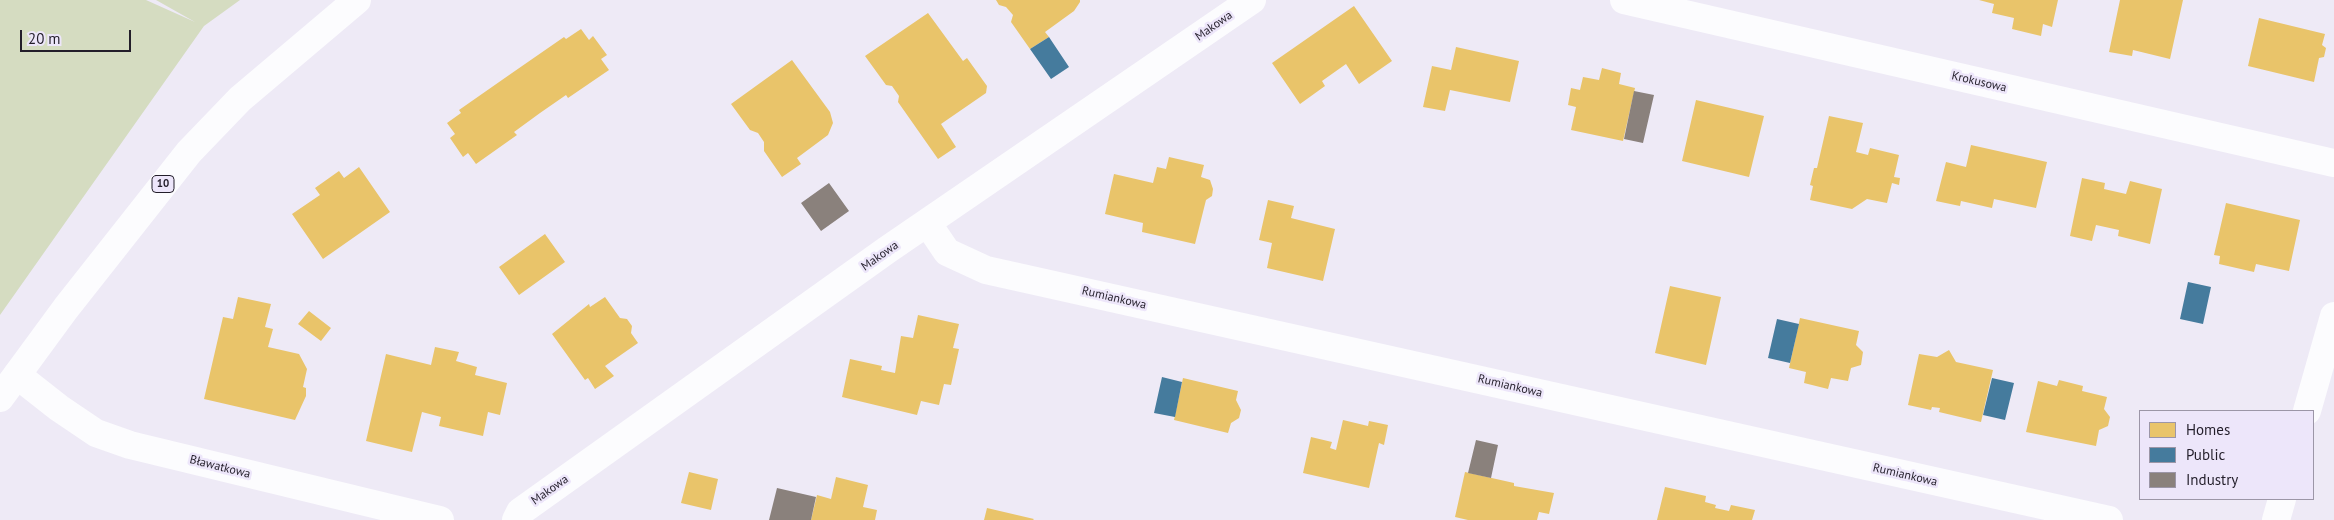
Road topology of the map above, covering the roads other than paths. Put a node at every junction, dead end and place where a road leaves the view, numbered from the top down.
1 (357, 0) edge
2 (1252, 0) edge
3 (1624, 0) edge
4 (2334, 163) edge
5 (928, 224) junction
6 (2334, 316) edge
7 (17, 375) junction
8 (0, 398) edge
9 (2307, 410) edge
10 (2282, 500) edge
11 (440, 520) edge
12 (516, 520) edge
13 (2109, 520) edge
14 (2276, 520) edge

1 - 7 street, 10
2 - 5 street, Makowa
3 - 4 street, Krokusowa
5 - 12 street, Makowa
5 - 13 street, Rumiankowa
6 - 9 street
7 - 8 street, 10
7 - 11 street, Bławatkowa
10 - 14 street

